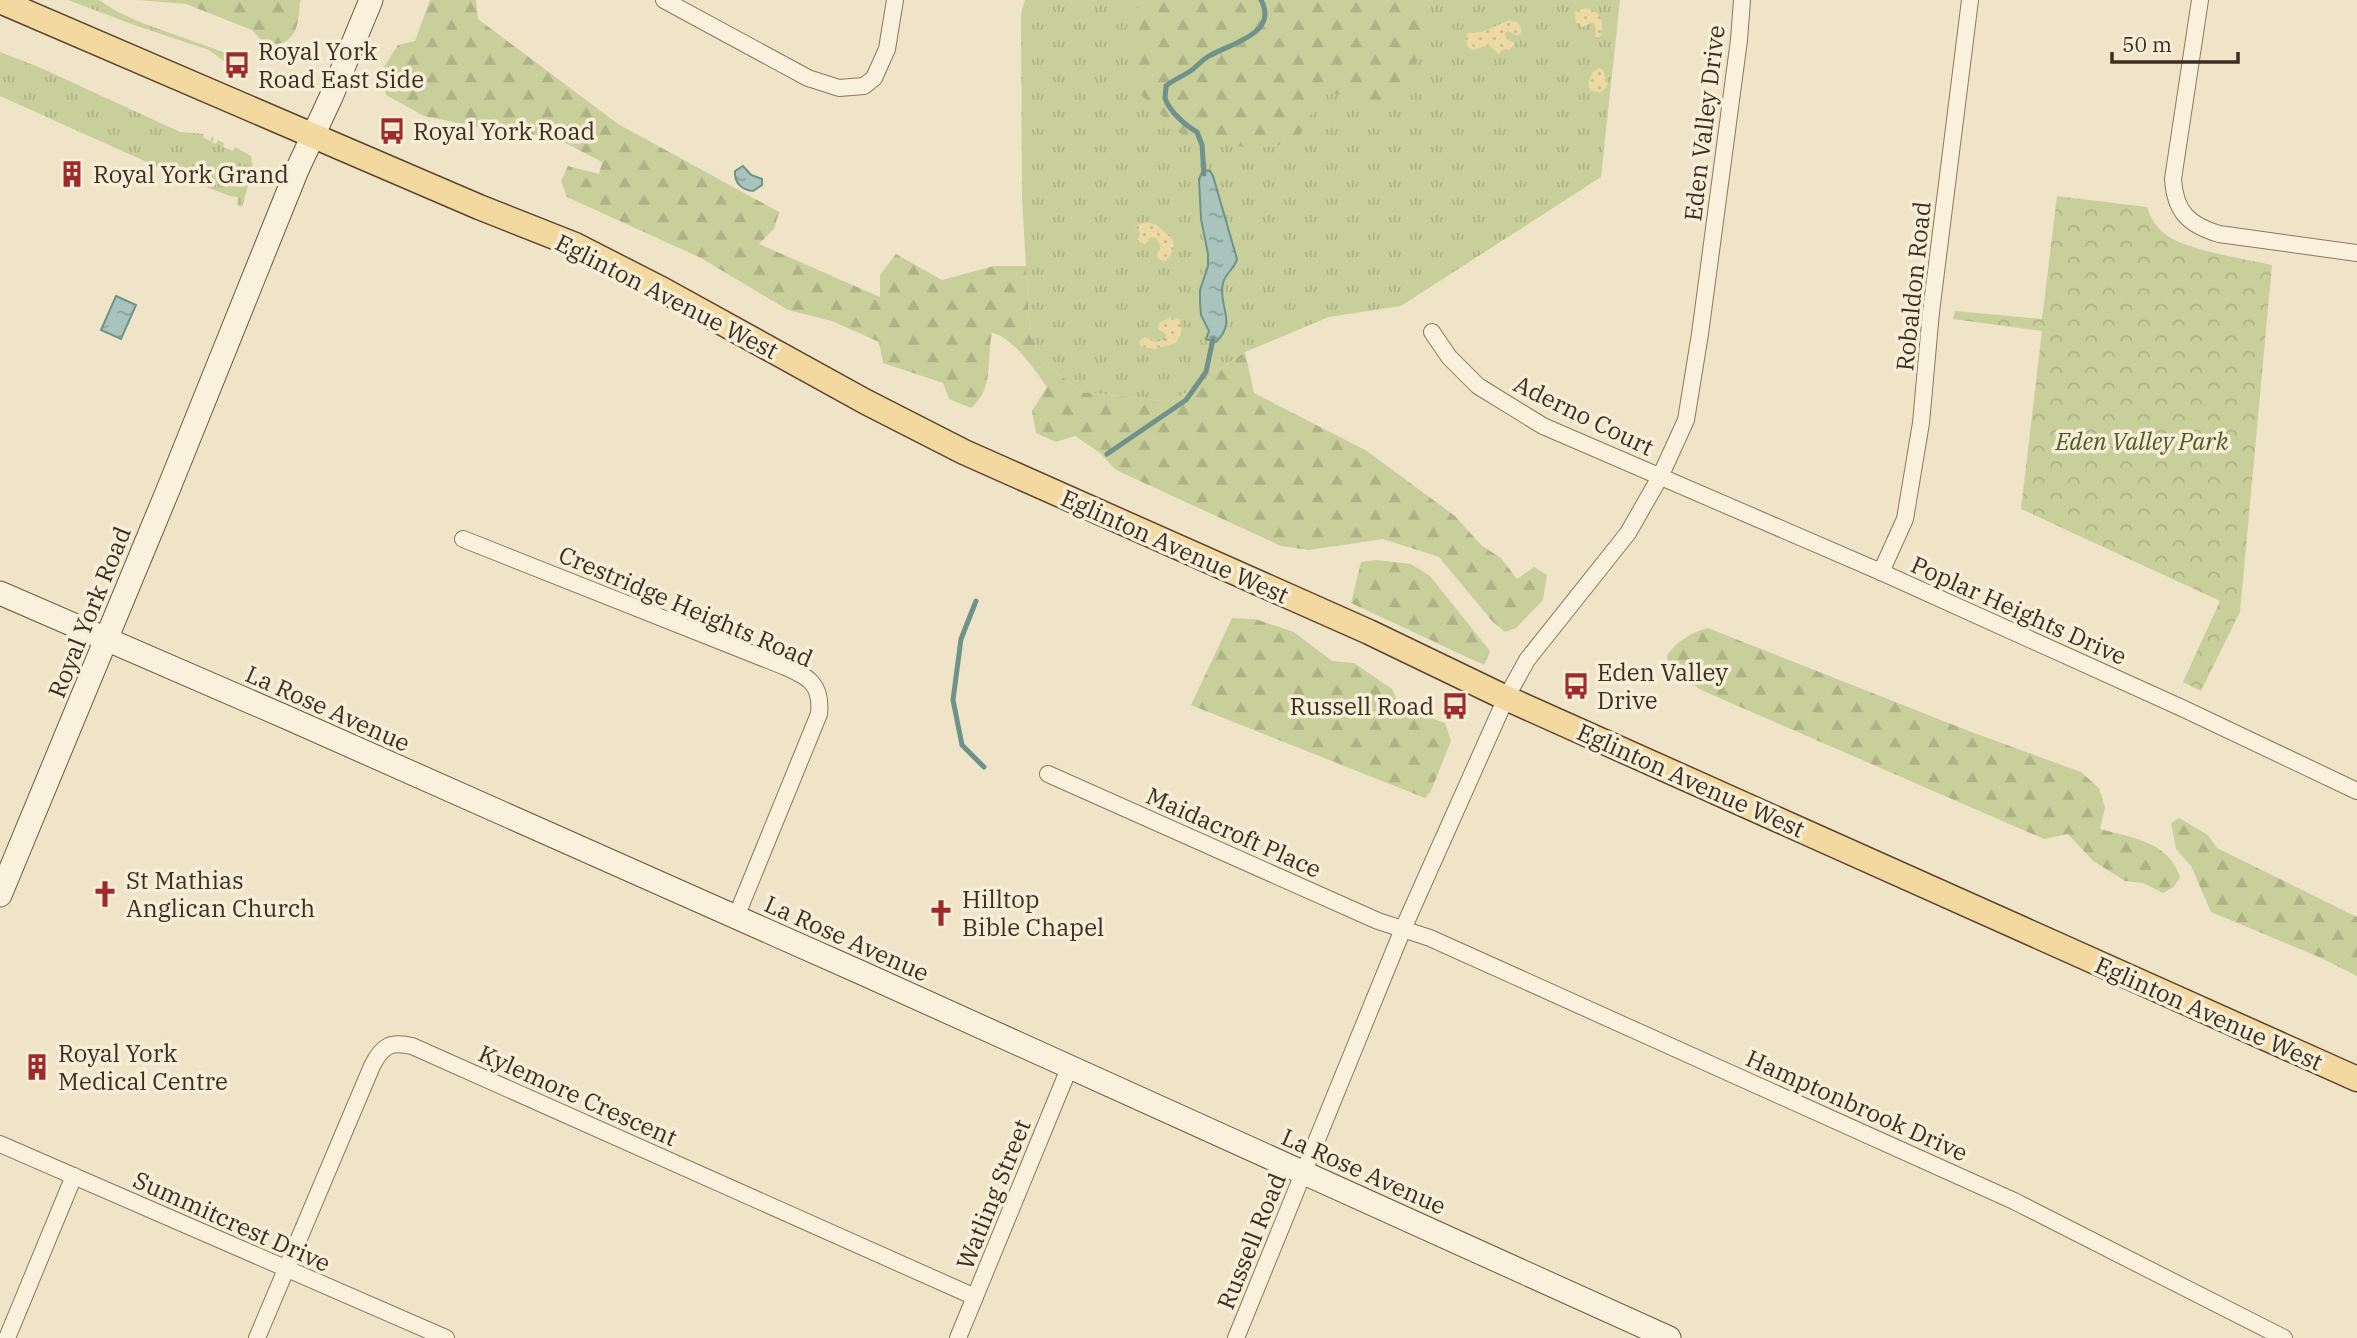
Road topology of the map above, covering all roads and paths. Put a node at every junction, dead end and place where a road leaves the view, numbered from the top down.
1 (371, 0) edge
2 (664, 0) edge
3 (895, 0) edge
4 (1742, 0) edge
5 (1970, 0) edge
6 (2200, 0) edge
7 (0, 1) edge
8 (313, 134) junction
9 (2357, 253) edge
10 (1432, 332) dead end
11 (1660, 477) junction
12 (463, 538) dead end
13 (1881, 572) junction
14 (0, 593) edge
15 (106, 640) junction
16 (1506, 698) junction
17 (1048, 774) dead end
18 (2357, 791) edge
19 (0, 895) edge
20 (736, 917) junction
21 (1403, 929) junction
22 (1070, 1066) junction
23 (2357, 1079) edge
24 (0, 1144) edge
25 (1303, 1172) junction
26 (74, 1177) junction
27 (286, 1270) junction
28 (975, 1297) junction
29 (7, 1338) edge
30 (257, 1338) edge
31 (446, 1338) edge
32 (958, 1338) edge
33 (1236, 1338) edge
34 (1669, 1338) edge
35 (2284, 1338) edge

1 - 8 street, Royal York Road
2 - 3 street
4 - 11 street, Eden Valley Drive
5 - 13 street, Robaldon Road
6 - 9 street
7 - 8 main road, Eglinton Avenue West
8 - 15 street, Royal York Road
8 - 16 main road, Eglinton Avenue West
10 - 11 street, Aderno Court
11 - 13 street, Poplar Heights Drive
11 - 16 street, Eden Valley Drive
12 - 20 street, Crestridge Heights Road
13 - 18 street, Poplar Heights Drive
14 - 15 street, La Rose Avenue
15 - 19 street, Royal York Road
15 - 20 street, La Rose Avenue
16 - 21 street, Russell Road
16 - 23 main road, Eglinton Avenue West
17 - 21 street, Maidacroft Place
20 - 22 street, La Rose Avenue
21 - 25 street, Russell Road
21 - 35 street, Hamptonbrook Drive
22 - 25 street, La Rose Avenue
22 - 28 street, Watling Street
24 - 26 street, Summitcrest Drive
25 - 33 street, Russell Road
25 - 34 street, La Rose Avenue
26 - 27 street, Summitcrest Drive
26 - 29 street
27 - 28 street, Kylemore Crescent
27 - 30 street
27 - 31 street, Summitcrest Drive
28 - 32 street, Watling Street

